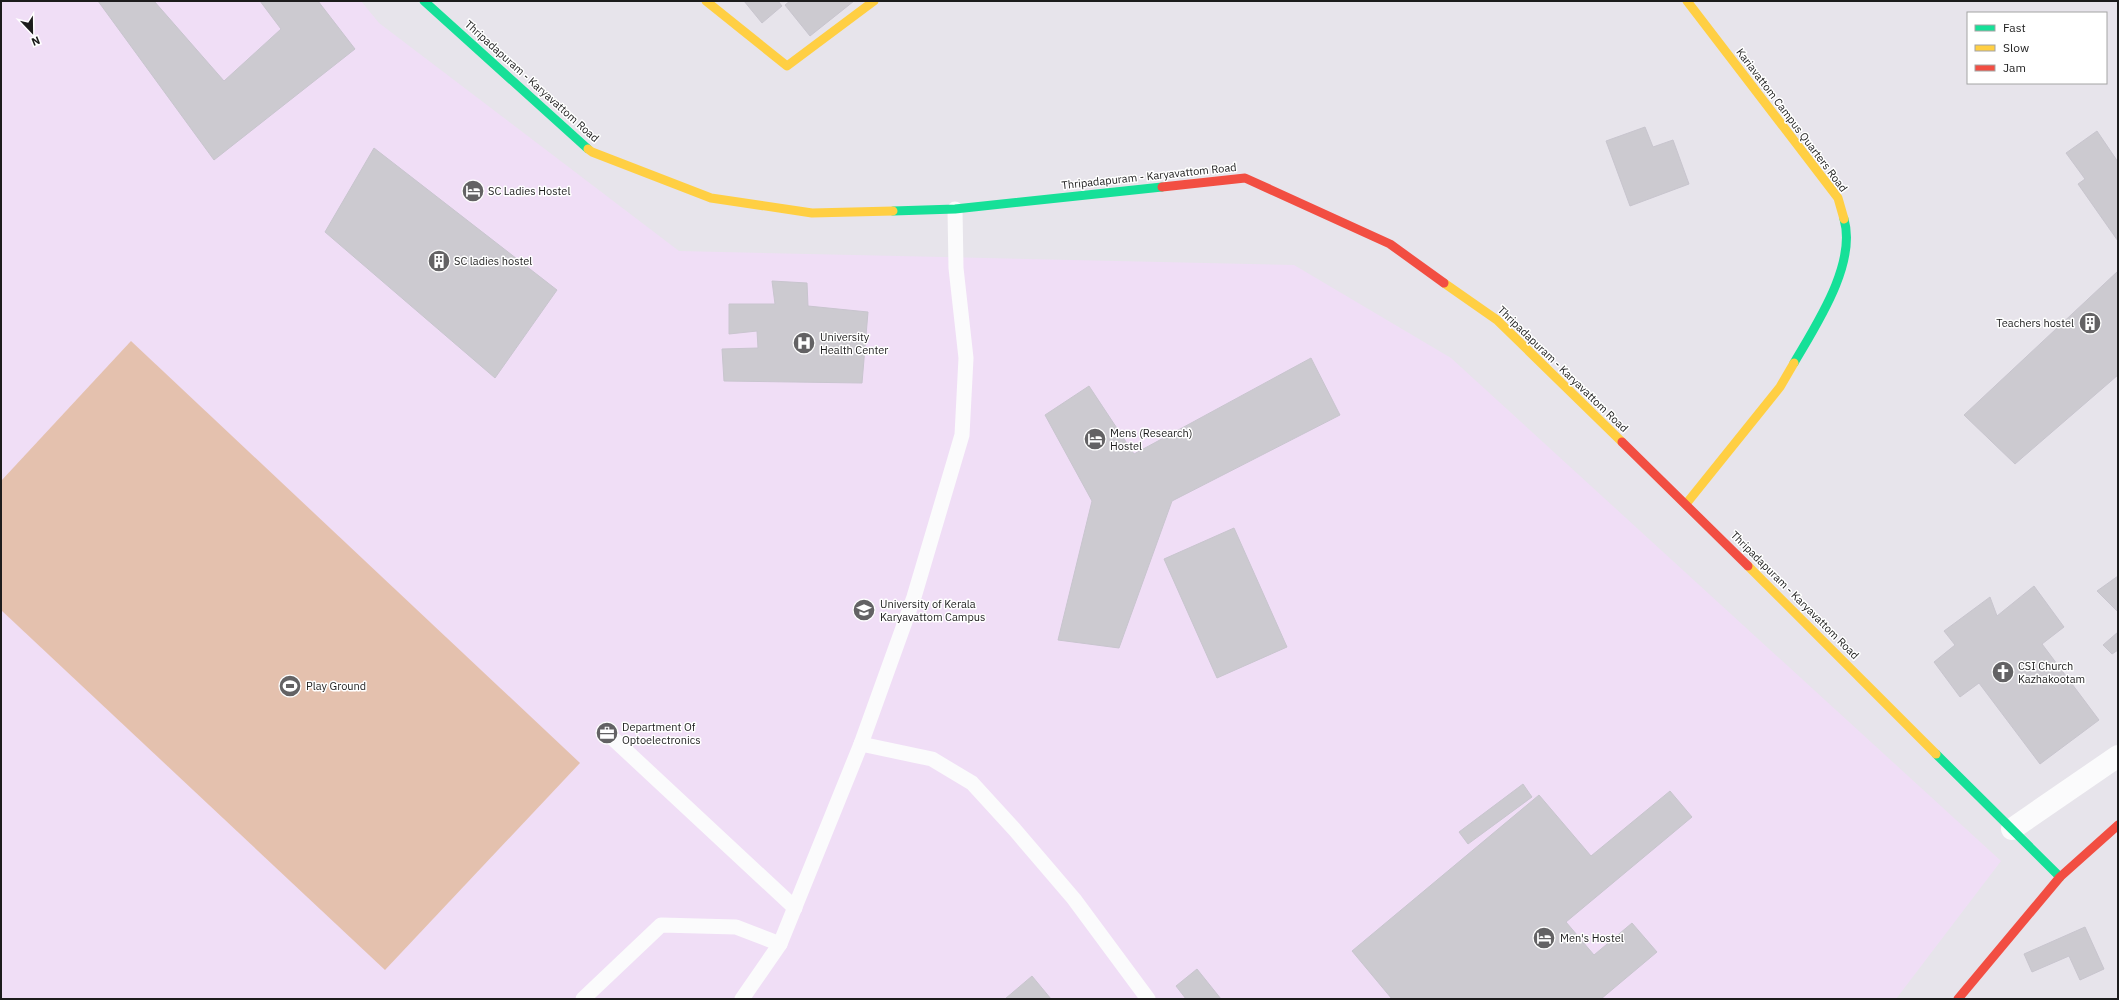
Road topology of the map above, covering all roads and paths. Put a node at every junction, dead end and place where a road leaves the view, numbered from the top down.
1 (424, 1) edge
2 (706, 1) edge
3 (874, 1) edge
4 (1687, 1) edge
5 (955, 209) junction
6 (1686, 504) junction
7 (607, 733) dead end
8 (861, 744) junction
9 (2118, 756) edge
10 (2118, 825) edge
11 (2012, 829) junction
12 (2060, 877) junction
13 (795, 908) junction
14 (780, 944) junction
15 (583, 999) edge
16 (742, 999) edge
17 (1148, 999) edge
18 (1958, 999) edge

1 - 5 main road, Thripadapuram - Karyavattom Road
2 - 3 main road
4 - 6 main road, Kariavattom Campus Quarters Road
5 - 6 main road, Thripadapuram - Karyavattom Road
5 - 8 lane
6 - 11 main road, Thripadapuram - Karyavattom Road
7 - 13 lane
8 - 13 lane
8 - 17 lane
9 - 11 street
10 - 12 main road
11 - 12 main road, Thripadapuram - Karyavattom Road
12 - 18 main road
13 - 14 lane
14 - 15 lane
14 - 16 lane

